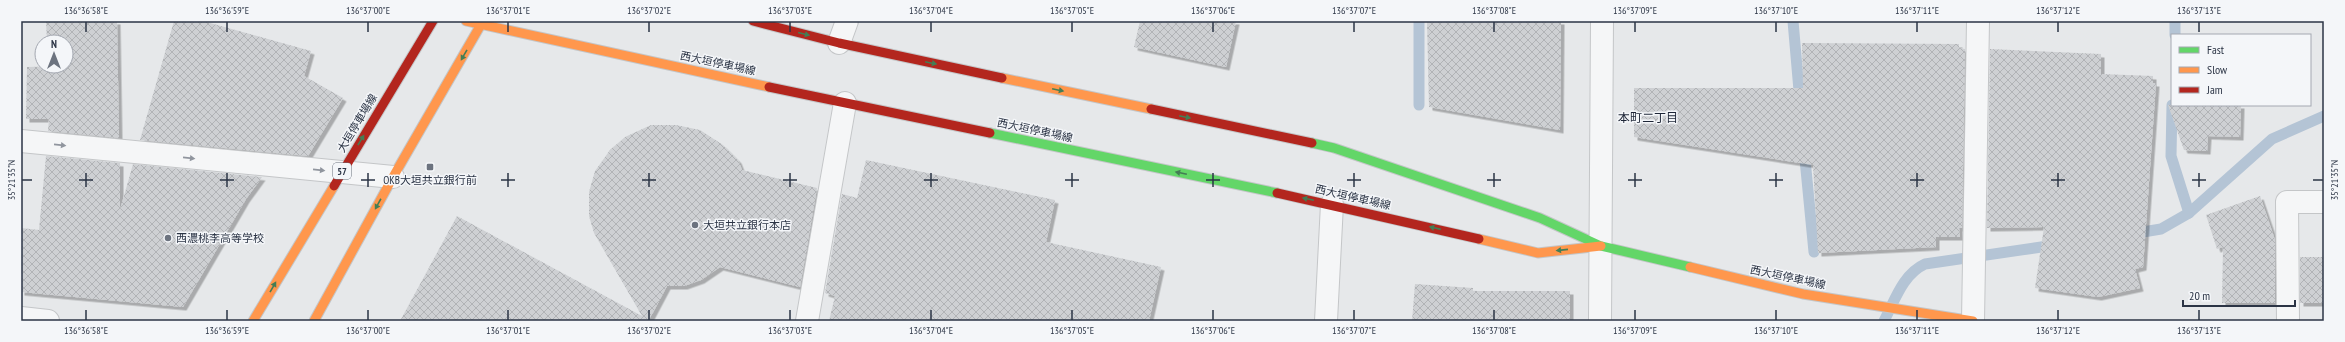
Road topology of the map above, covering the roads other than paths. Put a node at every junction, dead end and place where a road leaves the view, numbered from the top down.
1 (433, 21) edge
2 (466, 21) edge
3 (753, 21) edge
4 (847, 21) edge
5 (1602, 21) edge
6 (1978, 21) edge
7 (483, 23) edge
8 (839, 43) junction
9 (845, 103) junction
10 (21, 141) edge
11 (341, 172) junction
12 (392, 178) junction
13 (2324, 202) edge
14 (1332, 204) junction
15 (1600, 246) junction
16 (1918, 317) edge
17 (21, 318) edge
18 (48, 321) edge
19 (254, 321) edge
20 (314, 321) edge
21 (807, 321) edge
22 (1326, 321) edge
23 (1600, 321) edge
24 (1973, 321) edge
25 (2288, 321) edge

11 -> 1 main road, 大垣停車場線 / 57
2 - 7 main road, 西大垣停車場線
3 -> 8 main road, 西大垣停車場線
4 - 8 street
5 - 15 street
6 - 24 street
7 - 9 main road, 西大垣停車場線
7 -> 12 main road
8 -> 15 main road, 西大垣停車場線
14 -> 9 main road, 西大垣停車場線
9 - 21 street
10 -> 11 street
11 - 12 street
19 -> 11 main road, 大垣停車場線 / 57
12 -> 20 main road
13 - 25 street
15 -> 14 main road, 西大垣停車場線
14 - 22 street
15 - 16 main road, 西大垣停車場線
15 - 23 street
16 - 24 main road, 西大垣停車場線
17 - 18 street

